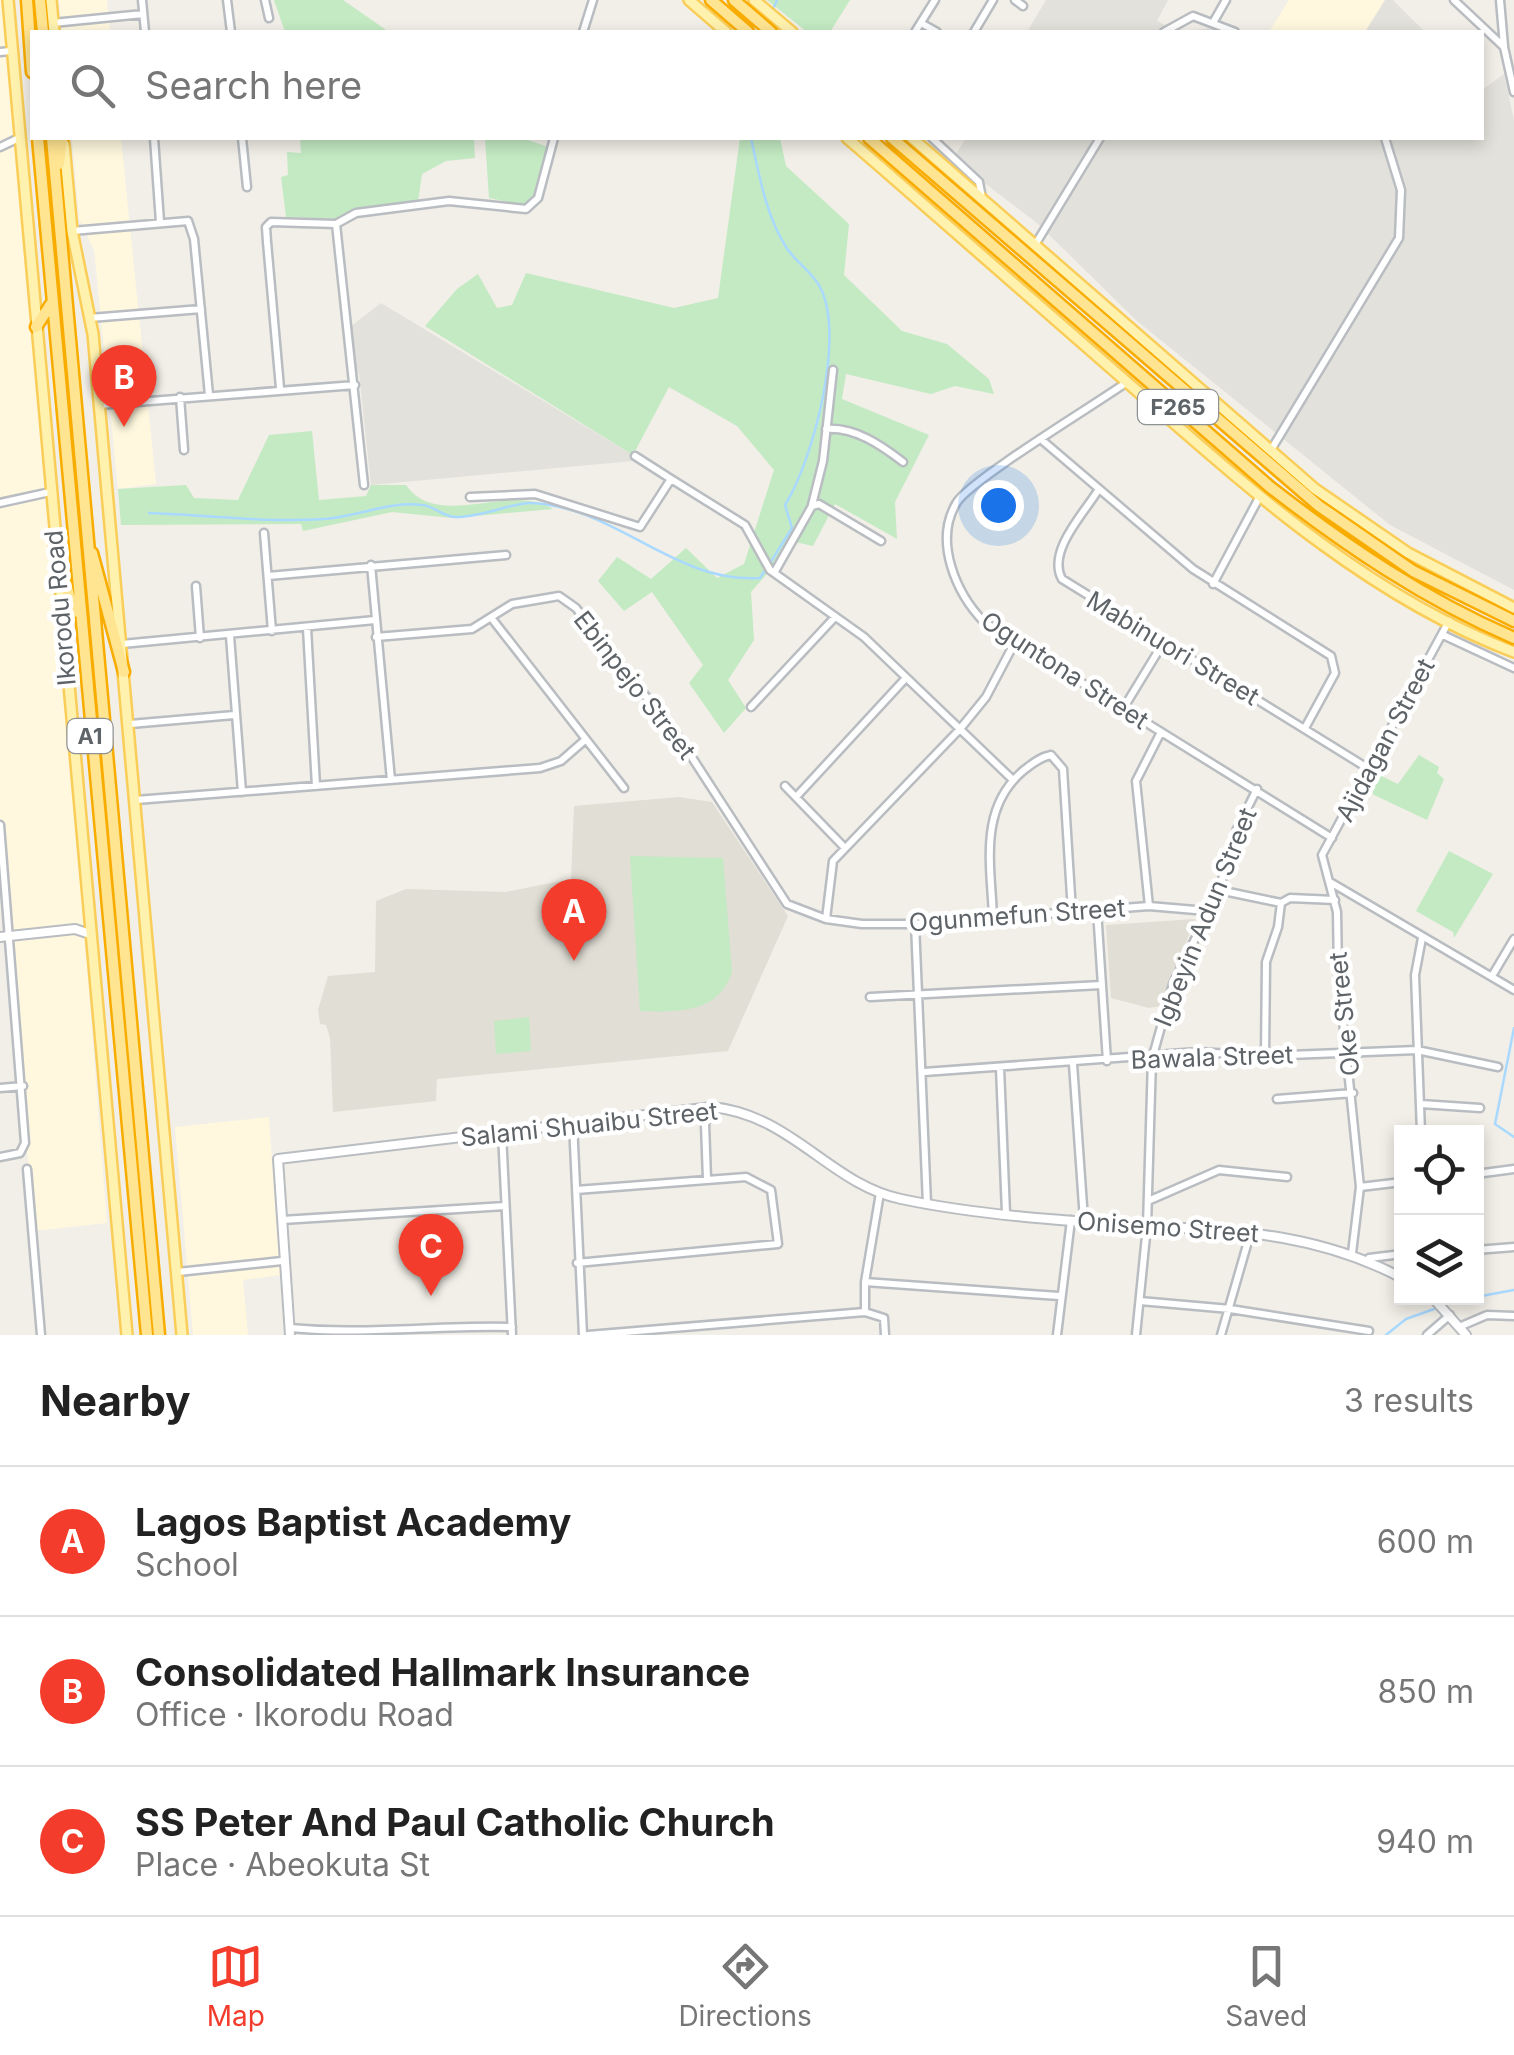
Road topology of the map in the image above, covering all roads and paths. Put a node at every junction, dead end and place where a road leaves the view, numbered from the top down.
1 (8, 0) edge
2 (26, 0) edge
3 (40, 0) edge
4 (51, 0) edge
5 (142, 0) edge
6 (227, 0) edge
7 (265, 0) edge
8 (593, 0) edge
9 (689, 0) edge
10 (711, 0) edge
11 (734, 0) edge
12 (754, 0) edge
13 (935, 0) edge
14 (994, 0) edge
15 (1015, 0) edge
16 (1226, 0) edge
17 (1454, 0) edge
18 (1500, 0) edge
19 (1023, 6) dead end
20 (143, 14) junction
21 (270, 18) dead end
22 (1214, 21) junction
23 (921, 23) junction
24 (54, 28) edge
25 (43, 30) edge
26 (145, 30) edge
27 (230, 30) edge
28 (583, 30) edge
29 (724, 30) edge
30 (746, 30) edge
31 (770, 30) edge
32 (790, 30) edge
33 (916, 30) edge
34 (933, 30) edge
35 (975, 30) edge
36 (1168, 30) edge
37 (1231, 30) edge
38 (1504, 47) junction
39 (30, 48) edge
40 (5, 52) edge
41 (1514, 92) edge
42 (20, 138) junction
43 (38, 140) edge
44 (52, 140) edge
45 (63, 140) edge
46 (63, 140) edge
47 (154, 140) edge
48 (242, 140) edge
49 (553, 140) edge
50 (849, 140) edge
51 (871, 140) edge
52 (894, 140) edge
53 (914, 140) edge
54 (934, 140) edge
55 (1099, 140) edge
56 (1386, 140) edge
57 (0, 147) edge
58 (56, 185) junction
59 (247, 187) dead end
60 (982, 198) junction
61 (160, 222) junction
62 (336, 224) junction
63 (72, 231) junction
64 (1036, 245) junction
65 (52, 303) junction
66 (200, 309) junction
67 (90, 318) junction
68 (36, 327) junction
69 (833, 370) dead end
70 (1127, 382) junction
71 (355, 385) junction
72 (280, 388) junction
73 (209, 394) junction
74 (180, 397) junction
75 (100, 405) junction
76 (826, 429) junction
77 (1043, 441) junction
78 (184, 450) dead end
79 (1271, 450) junction
80 (636, 456) dead end
81 (902, 462) dead end
82 (671, 479) junction
83 (364, 484) dead end
84 (50, 492) junction
85 (1097, 492) junction
86 (1260, 496) junction
87 (470, 497) dead end
88 (0, 503) edge
89 (812, 506) junction
90 (84, 524) junction
91 (264, 533) dead end
92 (881, 541) dead end
93 (54, 546) junction
94 (506, 555) dead end
95 (371, 565) junction
96 (772, 572) junction
97 (268, 576) junction
98 (1213, 584) junction
99 (196, 586) dead end
100 (1514, 608) edge
101 (835, 617) junction
102 (375, 620) junction
103 (492, 620) junction
104 (1448, 621) junction
105 (1514, 621) edge
106 (307, 628) junction
107 (272, 631) junction
108 (80, 632) junction
109 (1442, 635) junction
110 (230, 636) junction
111 (376, 636) junction
112 (200, 638) junction
113 (1514, 638) edge
114 (1165, 640) junction
115 (1015, 642) junction
116 (122, 644) junction
117 (1514, 652) edge
118 (1514, 668) edge
119 (124, 672) junction
120 (904, 679) junction
121 (751, 708) dead end
122 (1123, 709) junction
123 (234, 716) junction
124 (130, 724) junction
125 (1304, 728) junction
126 (960, 729) junction
127 (1161, 732) junction
128 (585, 740) junction
129 (1369, 769) junction
130 (391, 780) junction
131 (1013, 780) junction
132 (316, 786) junction
133 (785, 786) dead end
134 (624, 788) dead end
135 (1257, 789) junction
136 (242, 792) junction
137 (796, 797) junction
138 (136, 800) junction
139 (0, 826) edge
140 (1330, 842) junction
141 (844, 847) junction
142 (1329, 881) junction
143 (1220, 890) junction
144 (1335, 900) junction
145 (1280, 903) junction
146 (1149, 906) junction
147 (1097, 910) junction
148 (1207, 911) junction
149 (1072, 912) junction
150 (88, 917) junction
151 (993, 917) junction
152 (826, 920) junction
153 (915, 924) junction
154 (75, 928) junction
155 (90, 934) junction
156 (0, 937) edge
157 (11, 937) junction
158 (1422, 938) junction
159 (1514, 939) edge
160 (1492, 976) junction
161 (1101, 985) junction
162 (1513, 990) edge
163 (919, 996) junction
164 (870, 997) dead end
165 (1347, 1050) junction
166 (1417, 1050) junction
167 (1265, 1056) junction
168 (1152, 1059) junction
169 (1107, 1061) junction
170 (1074, 1064) junction
171 (1498, 1067) dead end
172 (1000, 1068) junction
173 (924, 1072) junction
174 (23, 1086) junction
175 (0, 1088) edge
176 (1353, 1094) junction
177 (1277, 1100) dead end
178 (1421, 1104) junction
179 (712, 1107) junction
180 (1480, 1108) dead end
181 (573, 1123) junction
182 (1420, 1125) edge
183 (502, 1133) junction
184 (0, 1157) edge
185 (27, 1169) dead end
186 (1514, 1169) edge
187 (1484, 1173) edge
188 (1288, 1177) dead end
189 (708, 1179) junction
190 (1394, 1183) edge
191 (1360, 1186) junction
192 (576, 1190) junction
193 (880, 1194) junction
194 (1148, 1202) junction
195 (927, 1204) junction
196 (504, 1206) junction
197 (1006, 1213) junction
198 (280, 1220) junction
199 (1071, 1220) junction
200 (1084, 1220) junction
201 (1147, 1226) junction
202 (1252, 1230) junction
203 (1514, 1247) edge
204 (1484, 1249) edge
205 (1352, 1254) junction
206 (1394, 1255) edge
207 (1369, 1258) junction
208 (282, 1262) junction
209 (578, 1263) junction
210 (178, 1272) junction
211 (1394, 1273) edge
212 (864, 1282) junction
213 (1059, 1296) junction
214 (1140, 1301) junction
215 (1439, 1305) edge
216 (1230, 1308) junction
217 (864, 1312) junction
218 (1450, 1316) junction
219 (1514, 1316) edge
220 (512, 1331) edge
221 (1369, 1331) dead end
222 (1463, 1331) edge
223 (290, 1332) edge
224 (41, 1335) edge
225 (128, 1335) edge
226 (147, 1335) edge
227 (159, 1335) edge
228 (182, 1335) edge
229 (586, 1335) edge
230 (885, 1335) edge
231 (1056, 1335) edge
232 (1136, 1335) edge
233 (1221, 1335) edge
234 (1427, 1335) edge

1 - 40 main road, Ikorodu Road
2 - 39 highway
3 - 25 highway
4 - 24 main road
5 - 20 street
6 - 27 street
7 - 21 street
8 - 28 street
9 - 29 main road
10 - 30 highway
11 - 31 highway
12 - 32 main road
13 - 23 street
14 - 35 street
15 - 19 street
16 - 22 street
17 - 38 street
18 - 38 street
20 - 24 street
20 - 26 street
22 - 36 street
22 - 37 street
23 - 33 street
23 - 34 street
38 - 41 street
40 - 42 main road, Ikorodu Road
42 - 57 street
42 - 68 main road, Ikorodu Road
43 - 65 highway, Ikorodu Road / A1
44 - 58 highway, Ikorodu Road / A1
45 - 58 highway
46 - 63 main road
47 - 61 street
48 - 59 street
49 - 62 street
50 - 70 main road
51 - 113 highway, F265
52 - 105 highway, F265
53 - 60 main road
54 - 60 street
55 - 64 street
56 - 79 street
58 - 90 highway, Ikorodu Road / A1
60 - 64 main road
61 - 63 street
61 - 66 street
62 - 71 street
62 - 72 street
63 - 67 main road
64 - 79 main road
65 - 68 highway
65 - 108 highway, Ikorodu Road / A1
66 - 67 street
66 - 73 street
67 - 75 main road
68 - 84 main road, Ikorodu Road
69 - 76 street
70 - 77 street, Oguntona Street
70 - 86 main road
71 - 72 street
71 - 83 street
72 - 73 street
73 - 74 street
74 - 75 street
74 - 78 street
75 - 116 main road
76 - 81 street
76 - 89 street
77 - 85 street
77 - 115 street, Oguntona Street
79 - 100 main road
80 - 82 street
82 - 87 street
82 - 96 street
84 - 88 street
84 - 93 main road, Ikorodu Road
85 - 98 street
85 - 114 street, Mabinuori Street
86 - 98 street
86 - 104 main road
89 - 92 street
89 - 96 street
90 - 119 highway
90 - 227 highway, Ikorodu Road / A1
91 - 97 street
93 - 108 highway
93 - 150 main road, Ikorodu Road
94 - 95 street
95 - 97 street
95 - 102 street
96 - 101 street
97 - 107 street
98 - 125 street
99 - 112 street
101 - 120 street
101 - 121 street
102 - 106 street
102 - 111 street
103 - 111 street, Ebinpejo Street
103 - 128 street
103 - 152 street, Ebinpejo Street
104 - 109 street, Ajidagan Street
104 - 117 main road
106 - 107 street
106 - 132 street
107 - 110 street
108 - 226 highway, Ikorodu Road / A1
109 - 118 street
109 - 129 street, Ajidagan Street
110 - 112 street
110 - 123 street
111 - 130 street
112 - 116 street
114 - 122 street
114 - 125 street, Mabinuori Street
115 - 122 street, Oguntona Street
115 - 126 street
116 - 119 main road
119 - 124 main road
120 - 126 street
120 - 137 street
122 - 127 street, Oguntona Street
123 - 124 street
123 - 136 street
124 - 138 main road
125 - 129 street, Mabinuori Street
126 - 131 street
126 - 141 street
127 - 135 street, Oguntona Street
127 - 146 street
128 - 130 street
128 - 134 street
129 - 140 street, Ajidagan Street
130 - 132 street
131 - 149 street
131 - 151 street
132 - 136 street
133 - 137 street
135 - 140 street, Oguntona Street
135 - 143 street, Igbeyin Adun Street
136 - 138 street
137 - 141 street
138 - 210 main road
139 - 157 street
140 - 142 street, Oke Street
141 - 152 street
142 - 144 street, Oke Street
142 - 158 street
143 - 145 street
143 - 148 street, Igbeyin Adun Street
144 - 145 street
144 - 165 street, Oke Street
145 - 167 street
146 - 147 street, Ogunmefun Street
146 - 148 street, Ogunmefun Street
147 - 149 street, Ogunmefun Street
147 - 161 street
148 - 168 street, Igbeyin Adun Street
149 - 151 street, Ogunmefun Street
150 - 154 street
150 - 155 main road, Ikorodu Road
151 - 153 street, Ogunmefun Street
152 - 153 street, Ogunmefun Street
153 - 163 street
154 - 155 street
154 - 157 street
155 - 225 main road, Ikorodu Road
156 - 157 street
157 - 174 street
158 - 160 street
158 - 166 street
159 - 160 street
160 - 162 street
161 - 163 street
161 - 169 street
163 - 164 street
163 - 173 street
165 - 166 street, Bawala Street
165 - 167 street, Bawala Street
165 - 176 street, Oke Street
166 - 171 street, Bawala Street
166 - 178 street
167 - 168 street, Bawala Street
168 - 169 street, Bawala Street
168 - 194 street, Igbeyin Adun Street
169 - 170 street, Bawala Street
170 - 172 street, Bawala Street
170 - 200 street
172 - 173 street, Bawala Street
172 - 197 street
173 - 195 street
174 - 175 street
174 - 184 street
176 - 177 street
176 - 191 street, Oke Street
178 - 180 street
178 - 182 street
179 - 181 street, Salami Shuaibu Street
179 - 189 street
179 - 193 street, Salami Shuaibu Street
181 - 183 street, Salami Shuaibu Street
181 - 192 street
183 - 196 street
183 - 198 street, Salami Shuaibu Street
185 - 224 street
186 - 187 street
188 - 194 street
189 - 192 street
189 - 209 street
190 - 191 street
191 - 205 street, Oke Street
192 - 209 street
193 - 195 street, Salami Shuaibu Street
193 - 212 street
194 - 201 street, Igbeyin Adun Street
195 - 197 street, Onisemo Street
196 - 198 street
196 - 220 street
197 - 199 street, Onisemo Street
198 - 208 street
199 - 200 street, Onisemo Street
199 - 213 street
200 - 201 street, Onisemo Street
201 - 202 street, Onisemo Street
201 - 214 street, Igbeyin Adun Street
202 - 205 street, Onisemo Street
202 - 216 street
203 - 204 street
205 - 207 street, Onisemo Street
206 - 207 street
207 - 211 street, Onisemo Street
208 - 210 street
208 - 223 street
209 - 229 street
210 - 228 main road
212 - 213 street
212 - 217 street
213 - 231 street
214 - 216 street
214 - 232 street, Igbeyin Adun Street
215 - 218 street
216 - 221 street
216 - 233 street
217 - 229 street
217 - 230 street
218 - 222 street
218 - 234 street
219 - 222 street
220 - 223 street

